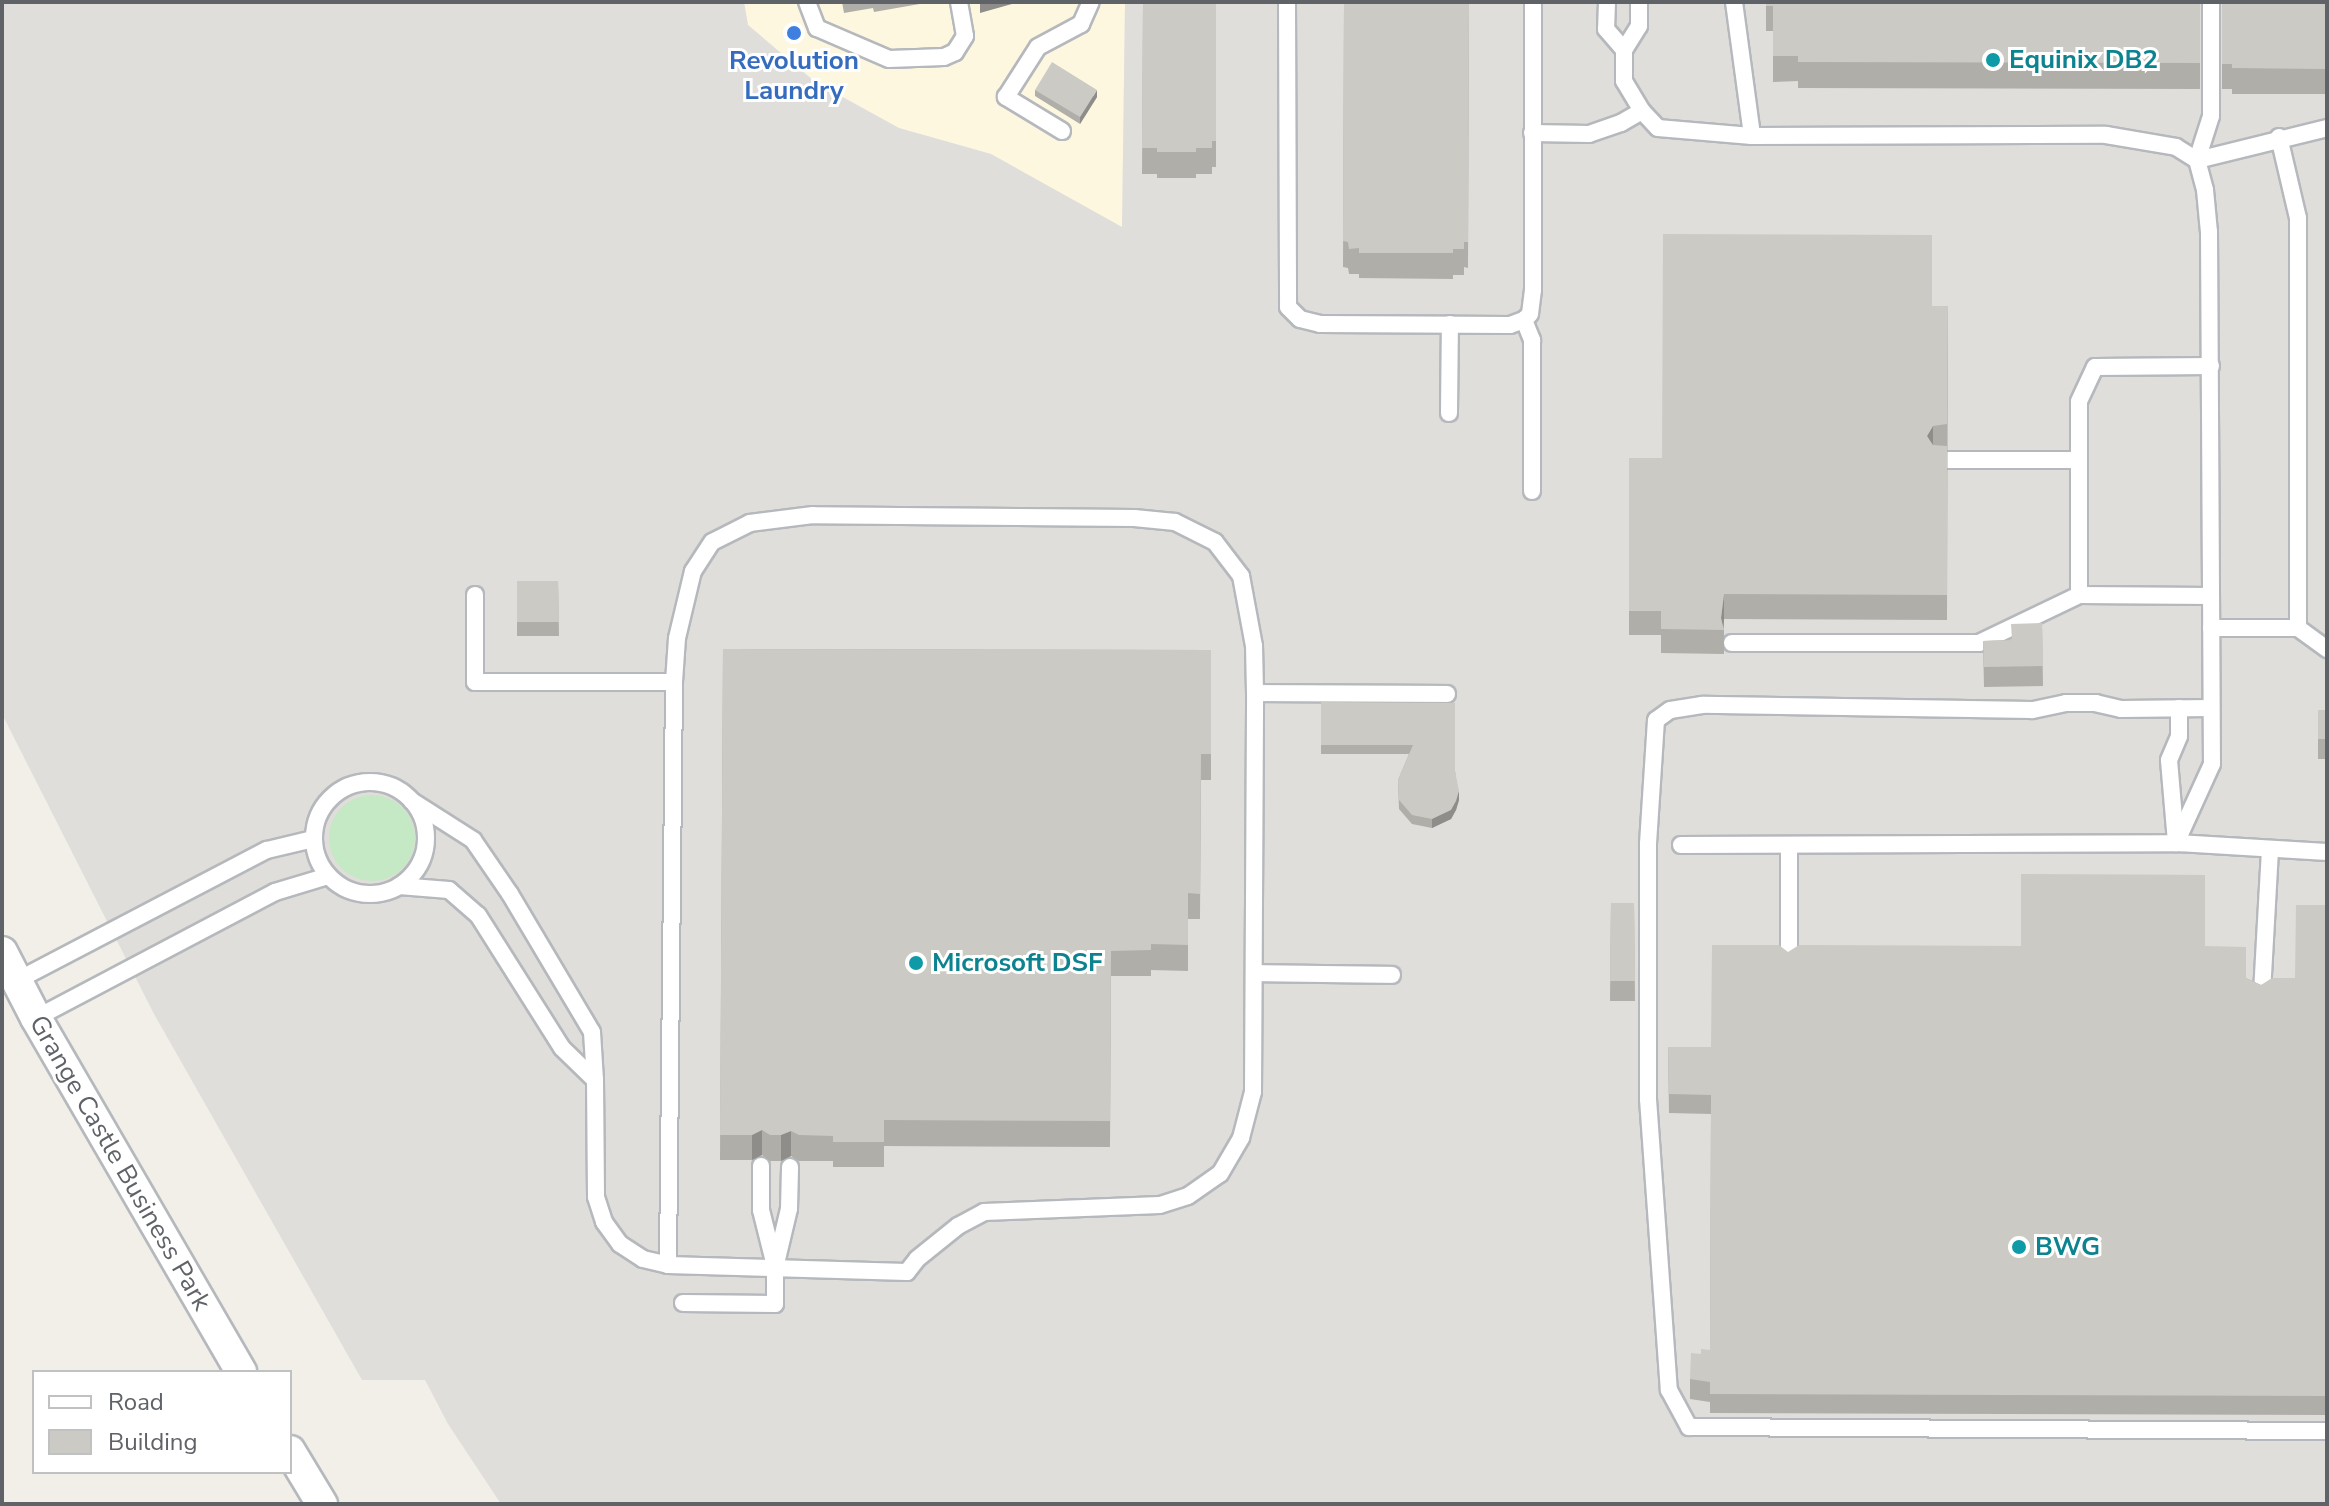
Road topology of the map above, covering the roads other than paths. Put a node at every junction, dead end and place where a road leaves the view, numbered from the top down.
1 (807, 2) edge
2 (959, 2) edge
3 (1091, 2) edge
4 (1287, 2) edge
5 (1533, 2) edge
6 (1607, 2) edge
7 (1639, 2) edge
8 (1734, 2) edge
9 (2211, 2) edge
10 (1624, 50) junction
11 (1642, 111) junction
12 (2327, 128) edge
13 (1062, 131) dead end
14 (1532, 133) junction
15 (1752, 136) junction
16 (2279, 137) junction
17 (2197, 160) junction
18 (1524, 320) junction
19 (1450, 324) junction
20 (2211, 366) junction
21 (1449, 413) dead end
22 (1938, 460) edge
23 (2079, 460) junction
24 (1532, 491) dead end
25 (475, 595) dead end
26 (2079, 595) junction
27 (2211, 596) junction
28 (2211, 628) junction
29 (2298, 628) junction
30 (1732, 643) dead end
31 (2327, 649) edge
32 (674, 682) junction
33 (1255, 693) junction
34 (1447, 694) dead end
35 (2179, 708) junction
36 (2211, 708) junction
37 (412, 801) junction
38 (313, 839) junction
39 (2176, 843) junction
40 (1681, 845) dead end
41 (1789, 845) junction
42 (2270, 849) junction
43 (2327, 852) edge
44 (328, 876) junction
45 (399, 886) junction
46 (2, 952) edge
47 (1789, 960) edge
48 (1254, 973) junction
49 (1392, 975) dead end
50 (16, 981) junction
51 (2262, 993) edge
52 (36, 1018) junction
53 (595, 1080) junction
54 (761, 1166) dead end
55 (790, 1167) dead end
56 (668, 1265) junction
57 (775, 1268) junction
58 (683, 1303) dead end
59 (240, 1370) edge
60 (2327, 1431) edge
61 (292, 1454) edge
62 (322, 1504) edge

1 - 2 lane
3 - 13 lane
4 - 19 lane
5 - 14 lane
6 - 10 lane
7 - 10 lane
8 - 15 lane
9 - 17 lane
10 - 11 lane
11 - 14 lane
11 - 15 lane
12 - 16 lane
14 - 18 lane
15 - 17 lane
16 - 17 lane
16 - 29 lane
17 - 20 lane
18 - 19 lane
18 - 24 lane
19 - 21 lane
20 - 23 lane
20 - 27 lane
22 - 23 lane
23 - 26 lane
25 - 32 lane
26 - 27 lane
26 - 30 lane
27 - 28 lane
28 - 29 lane
28 - 36 lane
29 - 31 lane
32 - 33 lane
32 - 56 lane
33 - 34 lane
33 - 48 lane
35 - 36 lane
35 - 39 lane
35 - 60 lane
36 - 39 lane
37 - 38 lane
37 - 45 lane
37 - 53 lane
38 - 44 lane
38 - 50 lane
39 - 41 lane
39 - 42 lane
40 - 41 lane
41 - 47 lane
42 - 43 lane
42 - 51 lane
44 - 45 lane
44 - 52 lane
45 - 53 lane
46 - 50 street, Grange Castle Business Park
48 - 49 lane
48 - 57 lane
50 - 52 street, Grange Castle Business Park
52 - 59 street, Grange Castle Business Park
53 - 56 lane
54 - 57 lane
55 - 57 lane
56 - 57 lane
57 - 58 lane
61 - 62 street

